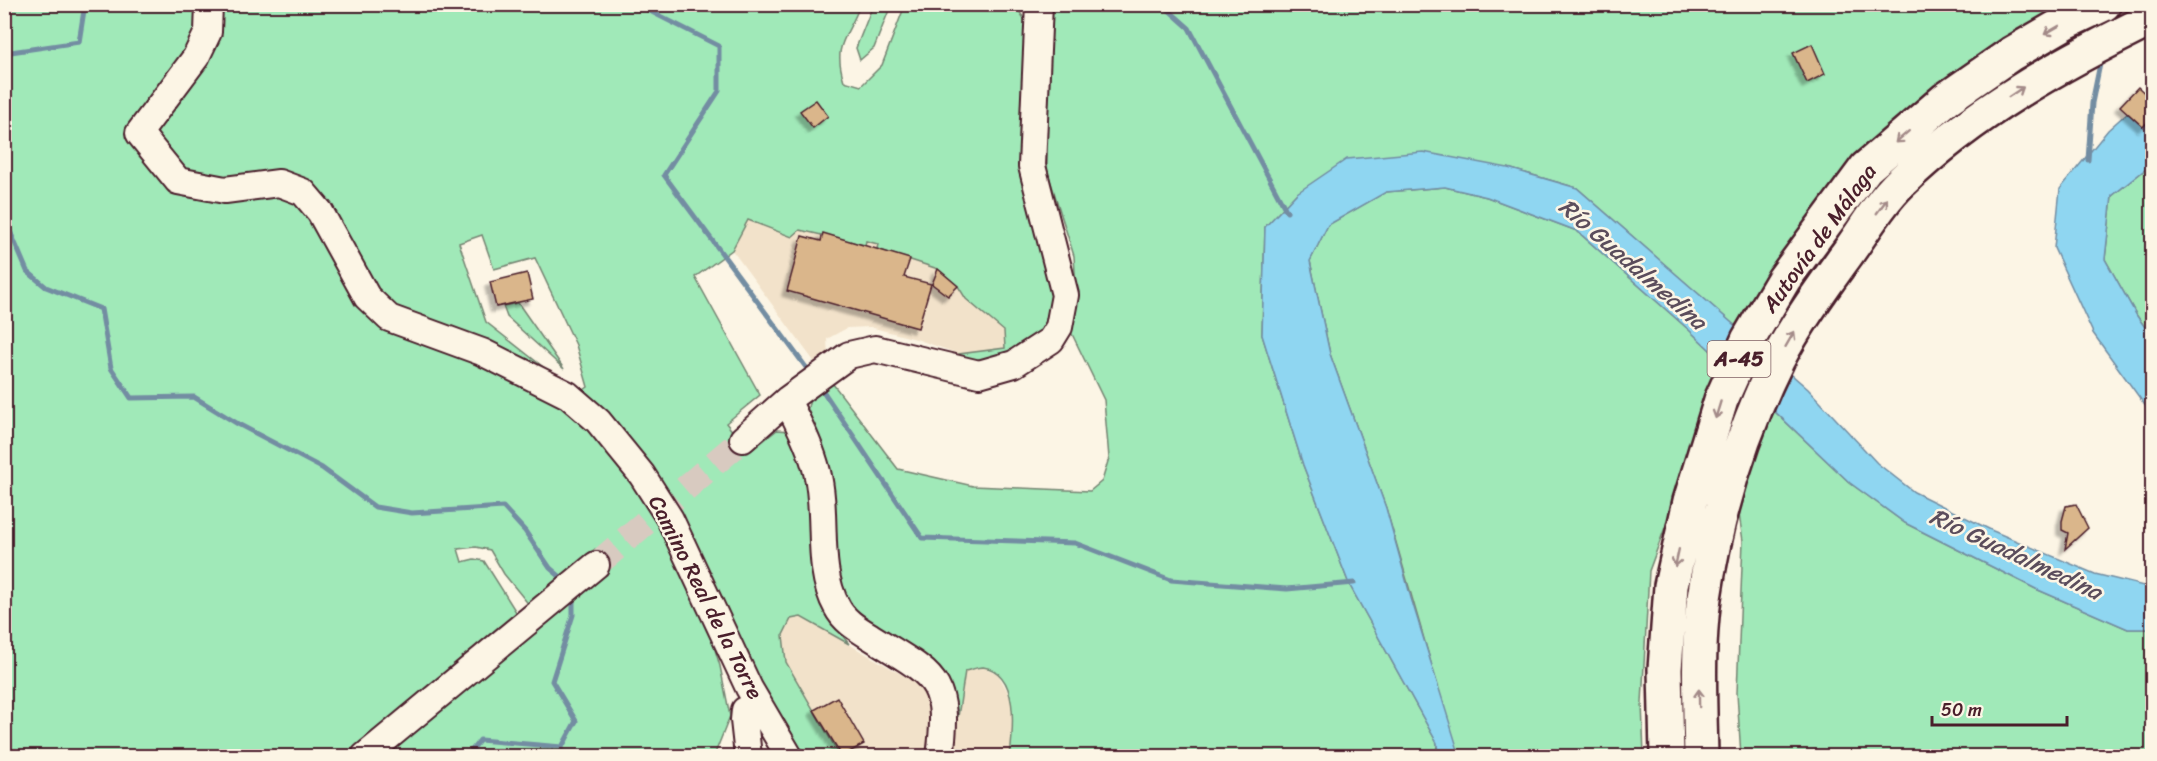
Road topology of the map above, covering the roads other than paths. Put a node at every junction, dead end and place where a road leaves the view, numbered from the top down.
1 (209, 4) edge
2 (1039, 4) edge
3 (2104, 4) edge
4 (2152, 19) edge
5 (787, 400) junction
6 (743, 439) tunnel mouth
7 (596, 565) tunnel mouth
8 (745, 710) dead end
9 (365, 756) edge
10 (748, 756) edge
11 (789, 756) edge
12 (940, 756) edge
13 (1667, 756) edge
14 (1701, 756) edge

1 - 11 street, Camino Real de la Torre
2 - 5 street
3 -> 13 highway, Autovía de Málaga / A-45
14 -> 4 highway, Autovía de Málaga / A-45
5 - 6 street
5 - 12 street
7 - 9 street
8 - 10 street

